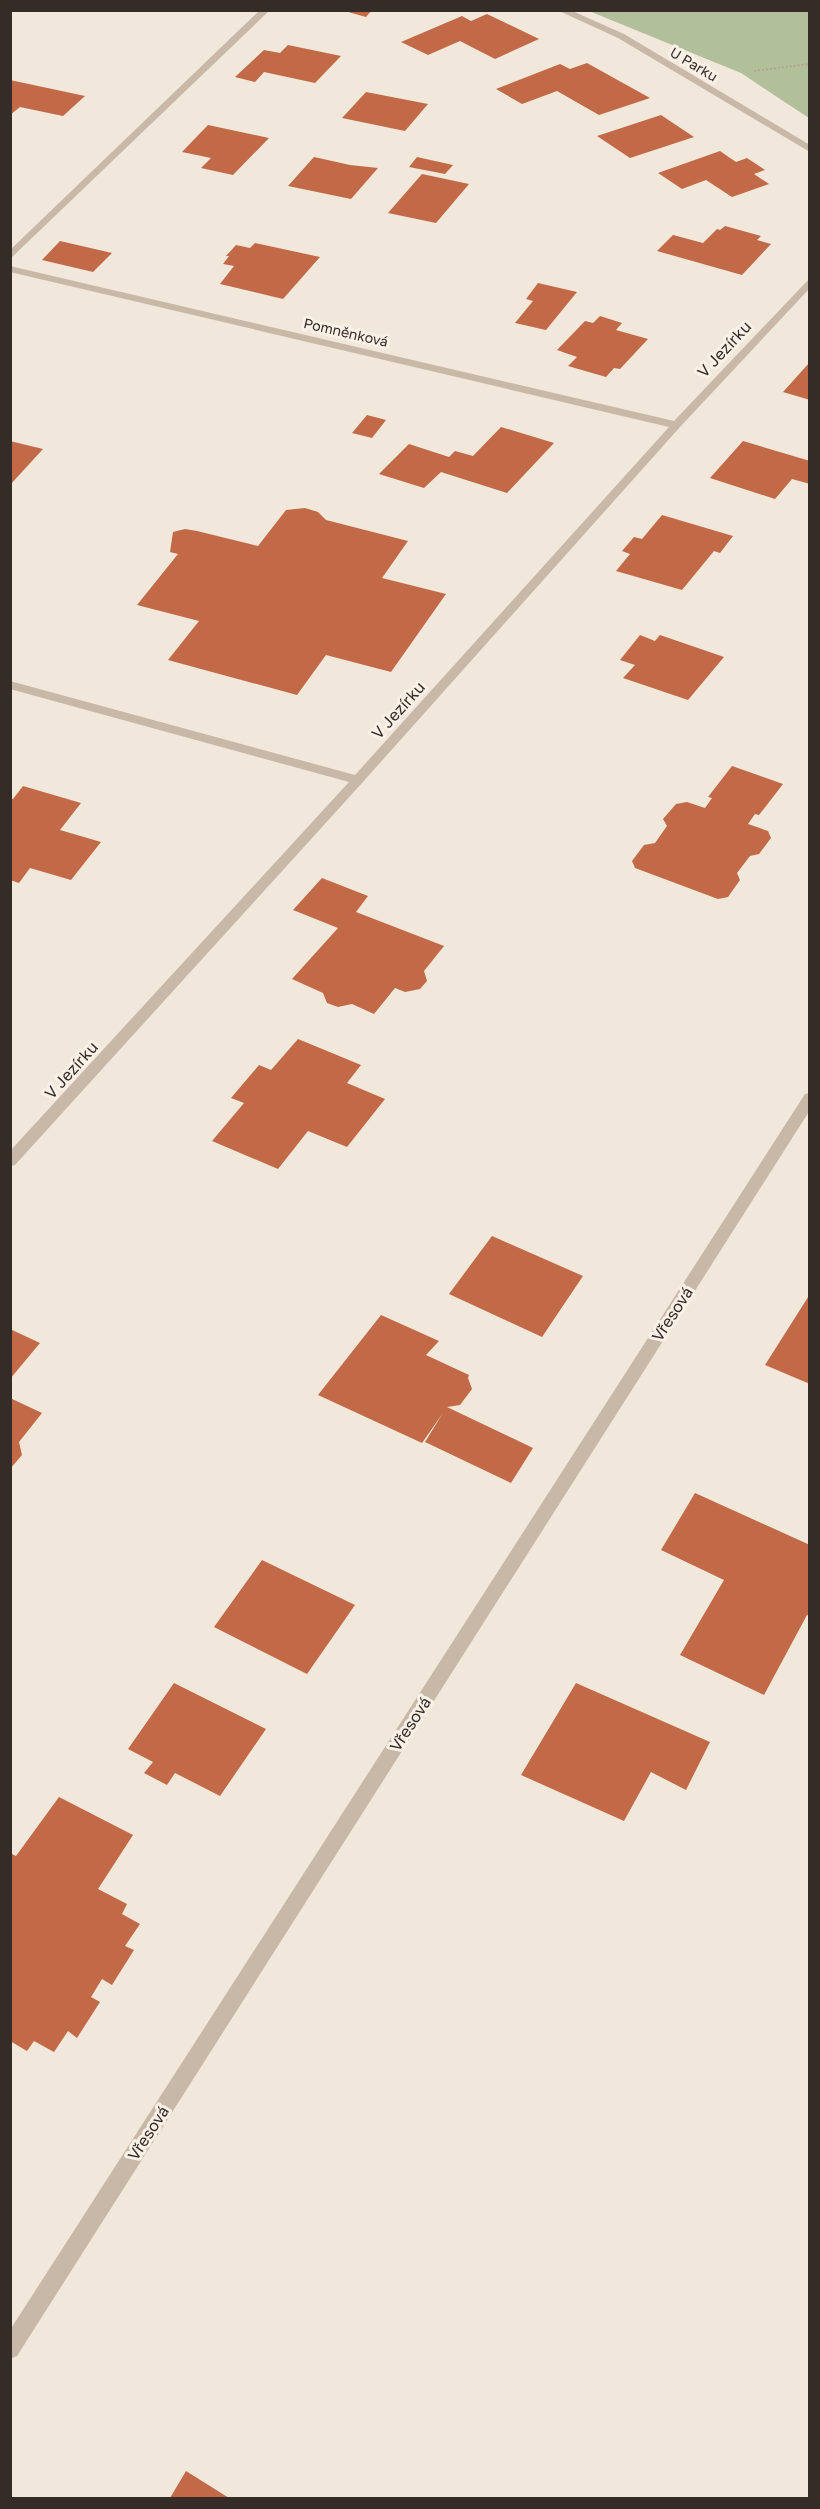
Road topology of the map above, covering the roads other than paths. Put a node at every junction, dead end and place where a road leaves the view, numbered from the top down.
1 (266, 10) edge
2 (561, 10) edge
3 (810, 149) edge
4 (10, 256) edge
5 (10, 269) edge
6 (810, 281) edge
7 (675, 425) junction
8 (10, 685) edge
9 (358, 780) junction
10 (810, 1098) edge
11 (10, 1161) edge
12 (10, 2349) edge

1 - 4 street
2 - 3 street, U Parku
5 - 7 street, Pomněnková
6 - 7 street, V Jezírku
7 - 9 street, V Jezírku
8 - 9 street
9 - 11 street, V Jezírku
10 - 12 street, Vřesová

